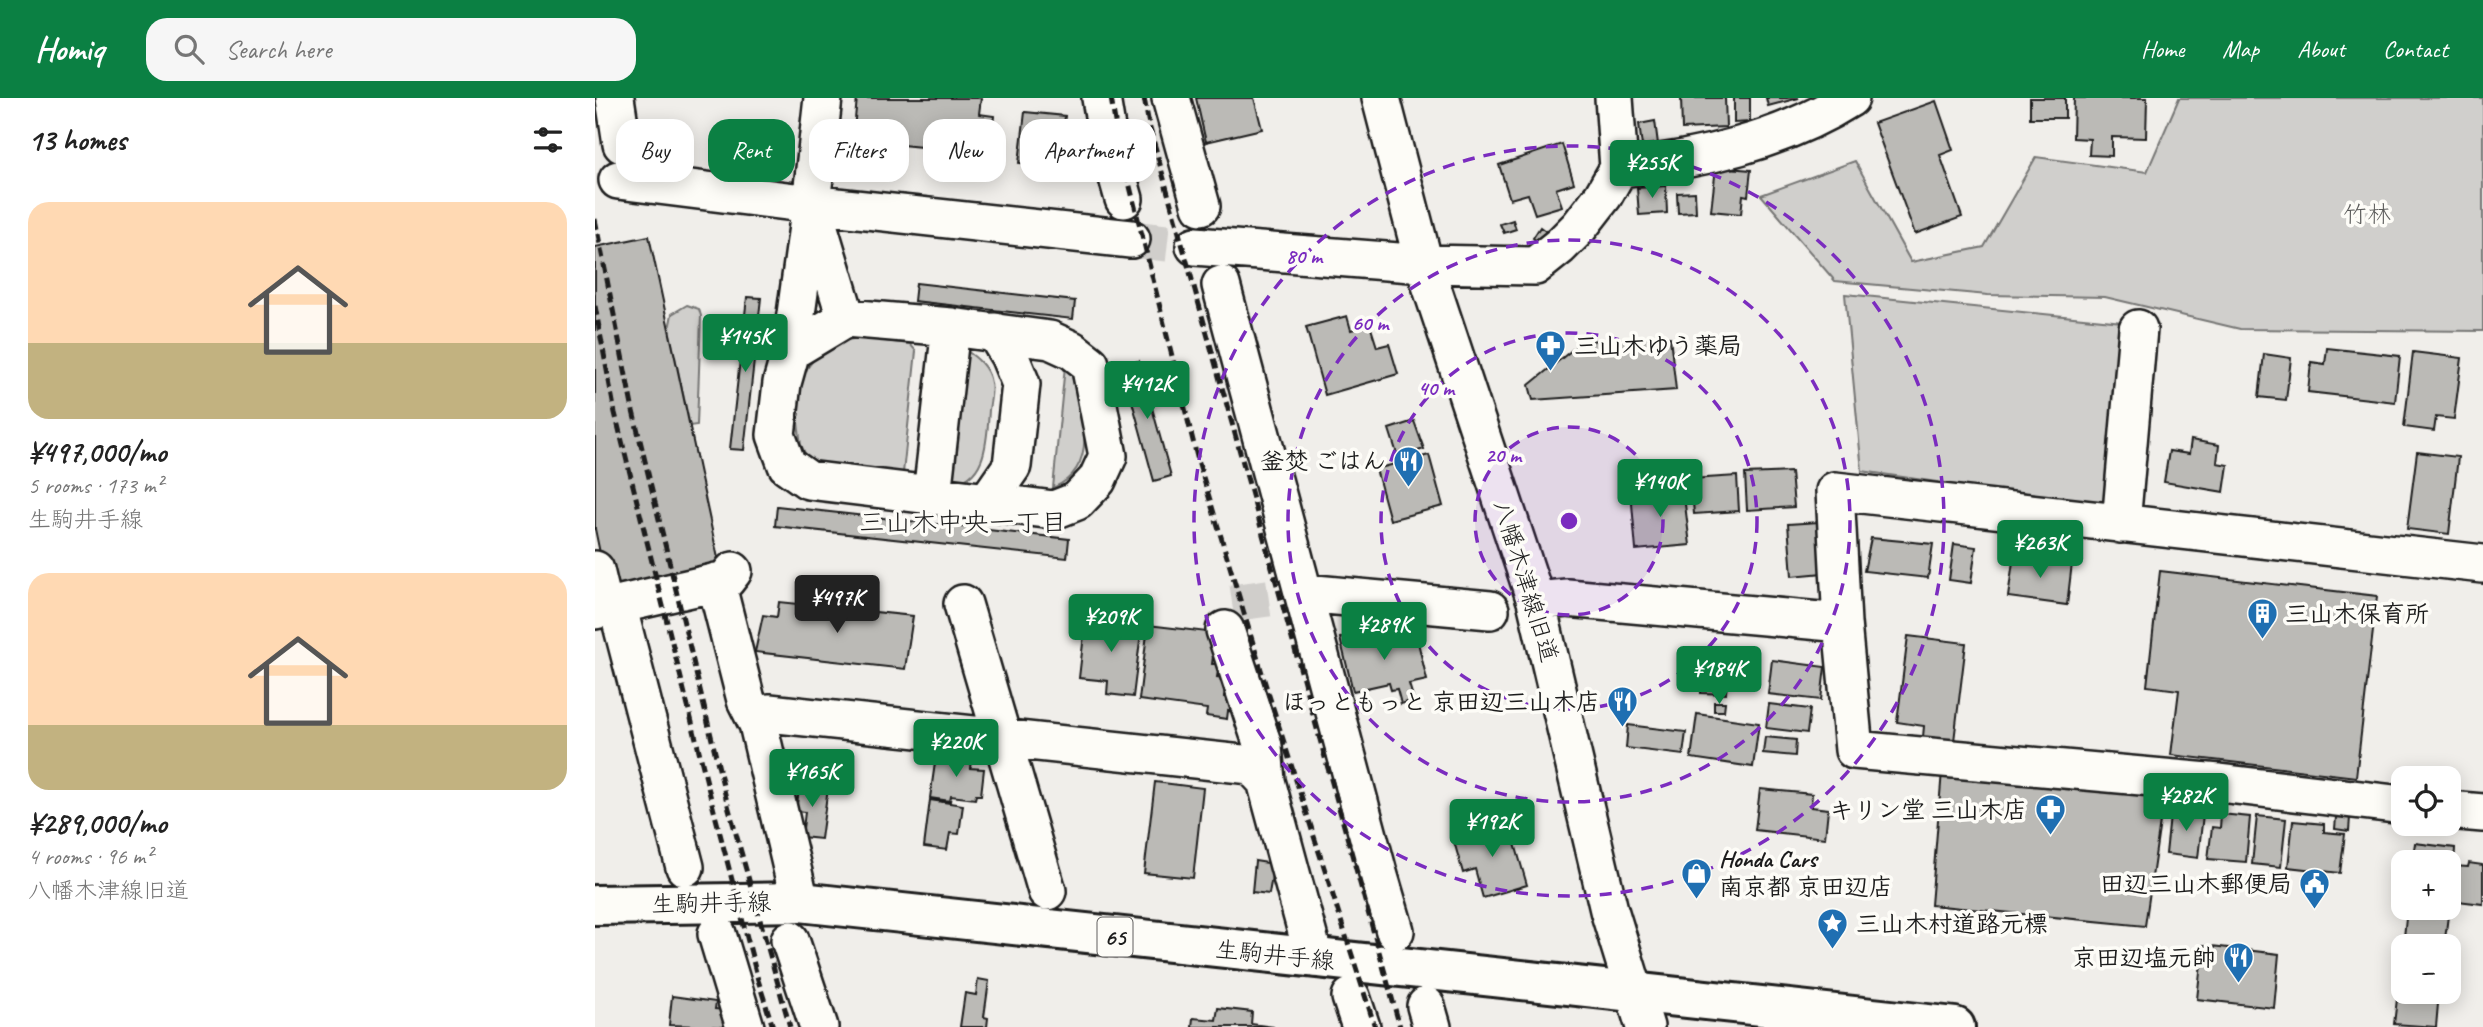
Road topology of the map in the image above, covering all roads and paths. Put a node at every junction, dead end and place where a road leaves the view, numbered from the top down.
1 (615, 98) edge
2 (823, 98) edge
3 (1101, 98) edge
4 (1171, 98) edge
5 (1381, 98) edge
6 (1614, 98) edge
7 (1850, 98) edge
8 (1619, 168) junction
9 (1124, 199) dead end
10 (811, 204) junction
11 (1201, 205) dead end
12 (1131, 239) tunnel mouth
13 (1195, 246) tunnel mouth
14 (1424, 264) junction
15 (1221, 285) dead end
16 (846, 318) junction
17 (951, 327) junction
18 (2138, 330) dead end
19 (995, 332) junction
20 (791, 351) junction
21 (932, 495) junction
22 (987, 502) junction
23 (2121, 524) junction
24 (2483, 564) edge
25 (595, 570) edge
26 (1304, 593) junction
27 (1536, 601) junction
28 (963, 604) dead end
29 (605, 608) edge
30 (1490, 610) dead end
31 (1843, 623) junction
32 (1225, 630) dead end
33 (758, 724) junction
34 (1004, 740) junction
35 (1266, 781) junction
36 (2391, 804) edge
37 (2461, 811) edge
38 (2483, 814) edge
39 (685, 867) dead end
40 (1047, 891) dead end
41 (800, 902) junction
42 (595, 905) edge
43 (1395, 931) dead end
44 (717, 934) dead end
45 (790, 940) dead end
46 (1314, 958) junction
47 (1639, 1010) edge
48 (745, 1027) edge
49 (818, 1027) edge
50 (1955, 1027) edge

1 - 10 street
2 - 10 street
3 - 9 street
4 - 11 street
5 - 14 street, 八幡木津線旧道
6 - 8 street
7 - 8 street
8 - 14 street
10 - 12 street
10 - 16 street
10 - 20 street
13 - 14 street
14 - 27 street, 八幡木津線旧道
15 - 26 street
16 - 17 street
16 - 20 street
17 - 19 street
17 - 21 street
18 - 23 street
19 - 22 street
19 - 22 street
20 - 21 street
21 - 22 street
23 - 24 street
23 - 31 street
25 - 29 street
26 - 30 street
26 - 43 street
27 - 31 street
27 - 47 street, 八幡木津線旧道
28 - 34 street
29 - 33 street
29 - 39 street
31 - 36 street
32 - 35 street
33 - 34 street
33 - 41 street
34 - 35 street
34 - 40 street
35 - 46 street
37 - 38 street
41 - 42 main road, 生駒井手線 / 65
41 - 46 main road, 生駒井手線 / 65
44 - 48 street
45 - 49 street
46 - 47 main road, 生駒井手線 / 65
47 - 50 main road, 生駒井手線 / 65

